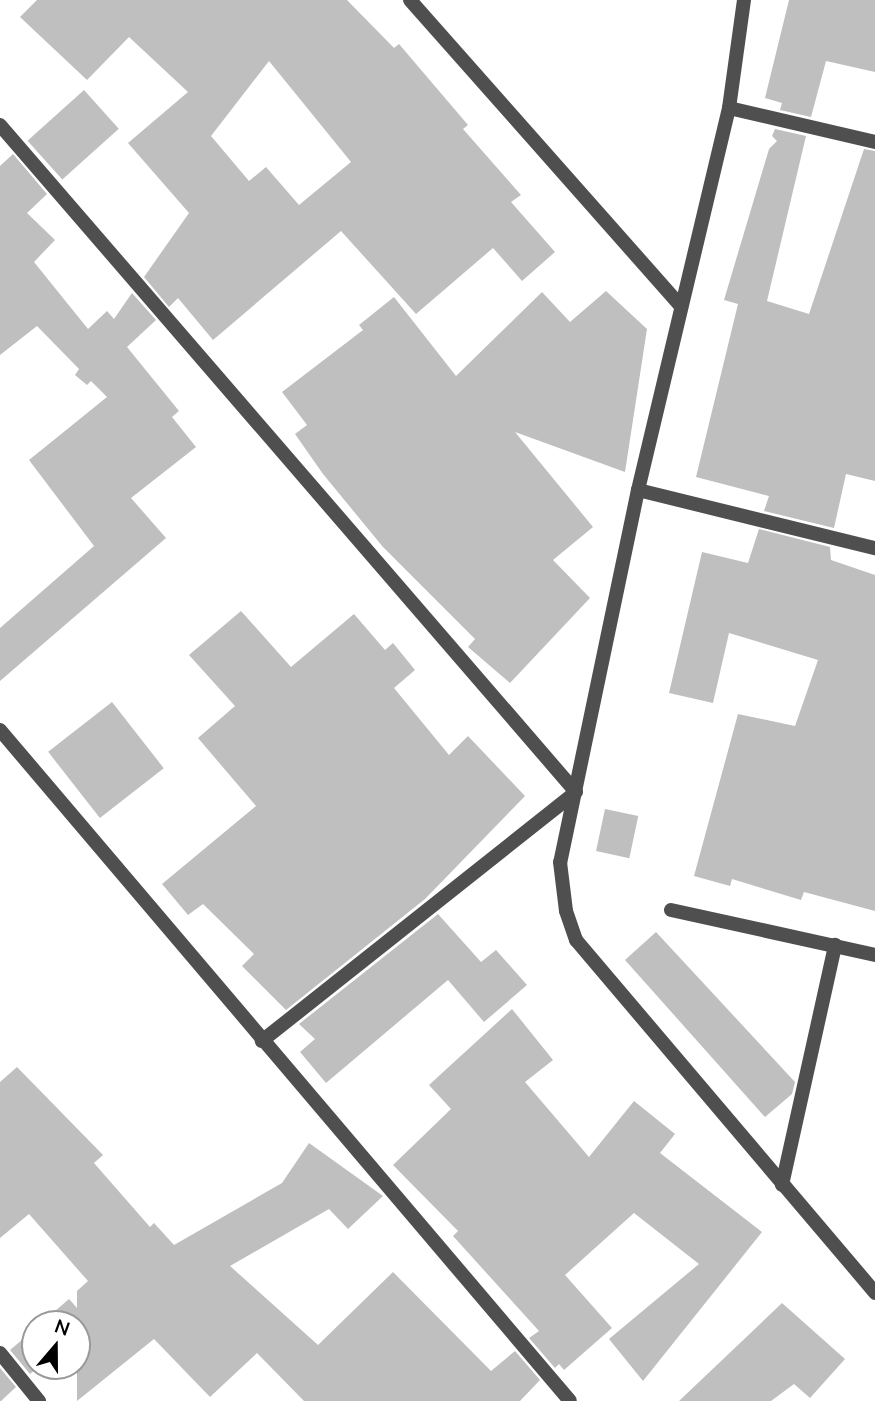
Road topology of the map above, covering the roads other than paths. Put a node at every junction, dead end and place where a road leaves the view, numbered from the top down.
1 (410, 0) edge
2 (744, 0) edge
3 (729, 108) junction
4 (0, 125) edge
5 (875, 142) edge
6 (681, 306) junction
7 (638, 490) junction
8 (875, 548) edge
9 (0, 730) edge
10 (576, 792) junction
11 (671, 910) dead end
12 (835, 945) junction
13 (875, 955) edge
14 (262, 1041) junction
15 (782, 1185) junction
16 (875, 1293) edge
17 (0, 1353) edge
18 (39, 1401) edge
19 (569, 1401) edge

1 - 6 street
2 - 3 street
3 - 5 street
3 - 6 street
4 - 10 street
6 - 7 street
7 - 8 street
7 - 10 street
9 - 14 street
10 - 14 street
10 - 15 street
11 - 12 street
12 - 13 street
12 - 15 street
14 - 19 street
15 - 16 street
17 - 18 street

